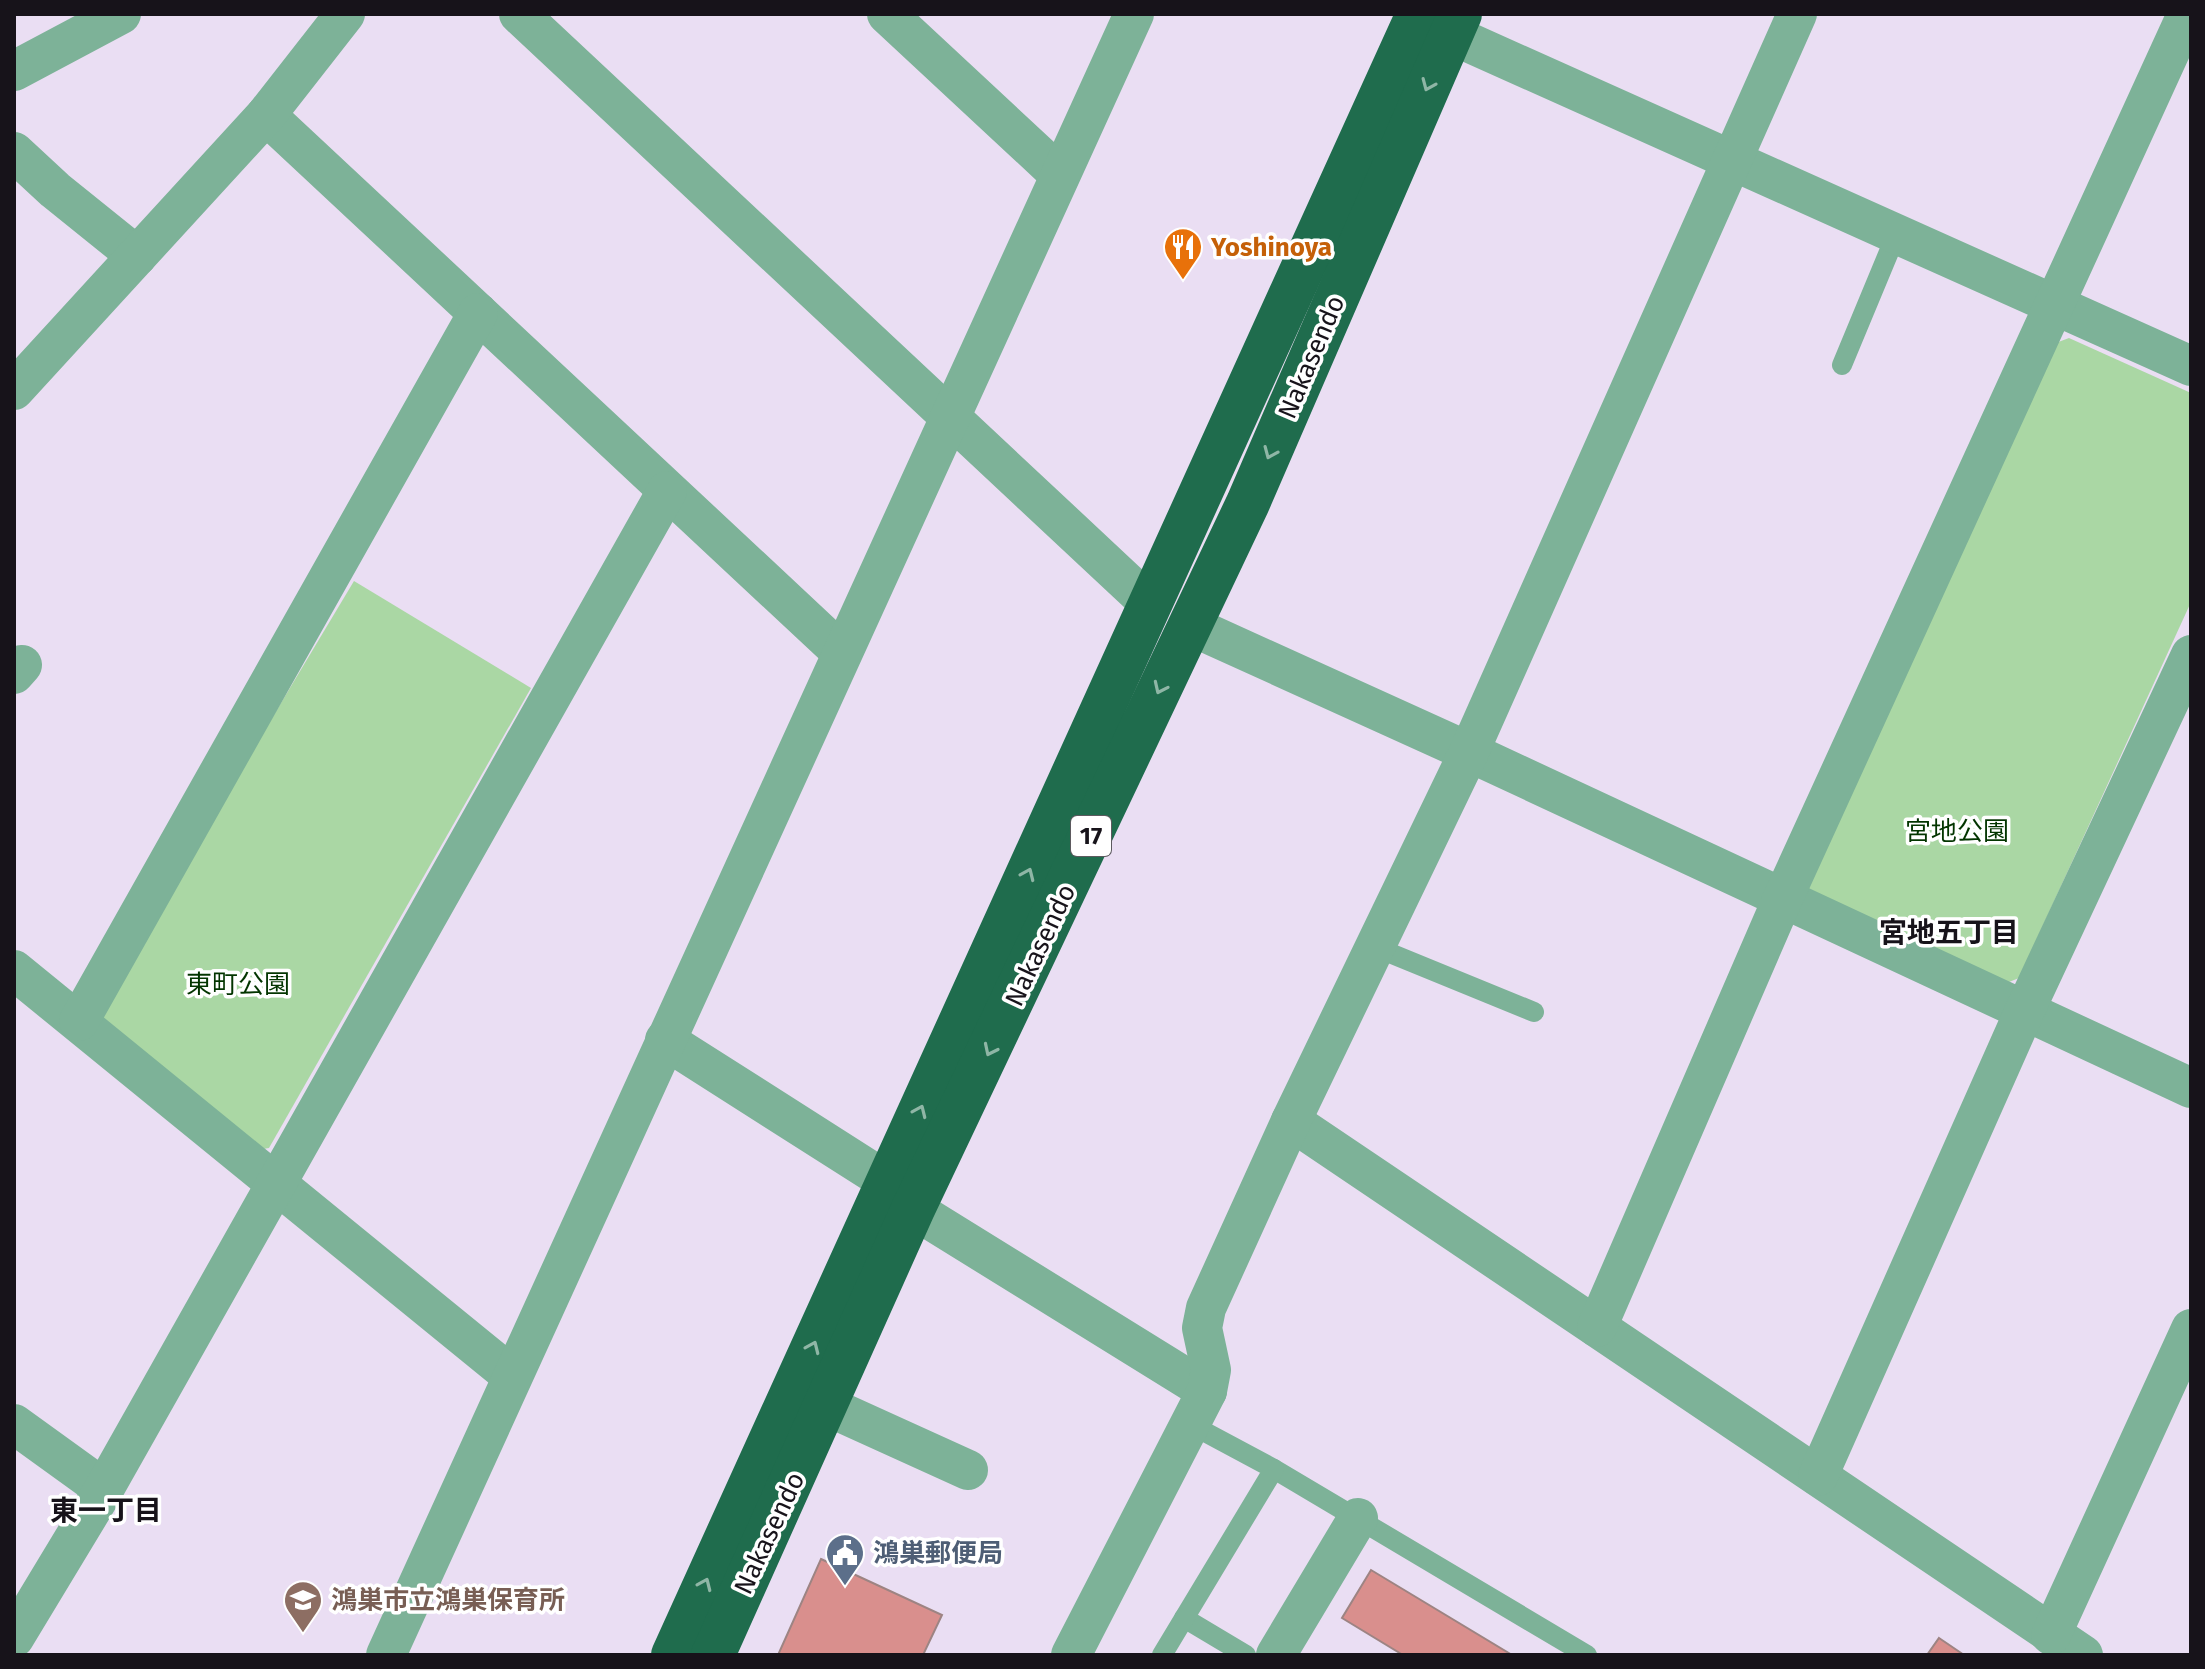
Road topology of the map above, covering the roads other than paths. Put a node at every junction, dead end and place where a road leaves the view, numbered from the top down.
1 (121, 14) edge
2 (345, 14) edge
3 (519, 14) edge
4 (887, 14) edge
5 (1134, 14) edge
6 (1797, 14) edge
7 (2184, 16) edge
8 (1430, 19) edge
9 (14, 71) edge
10 (266, 115) junction
11 (14, 152) edge
12 (1729, 161) junction
13 (1060, 175) junction
14 (1896, 235) junction
15 (137, 256) junction
16 (2055, 303) junction
17 (478, 313) junction
18 (1842, 365) dead end
19 (2191, 366) edge
20 (14, 390) edge
21 (948, 417) junction
22 (667, 491) junction
23 (1151, 605) junction
24 (1189, 625) junction
25 (841, 652) junction
26 (2191, 655) edge
27 (1469, 752) junction
28 (1783, 898) junction
29 (1375, 947) junction
30 (14, 970) edge
31 (2025, 1010) junction
32 (1534, 1012) dead end
33 (79, 1021) junction
34 (665, 1040) junction
35 (2191, 1088) edge
36 (1291, 1121) junction
37 (277, 1184) junction
38 (901, 1196) junction
39 (1597, 1327) junction
40 (2191, 1329) edge
41 (512, 1376) junction
42 (827, 1406) junction
43 (1199, 1408) junction
44 (14, 1424) edge
45 (1274, 1469) junction
46 (968, 1470) dead end
47 (1818, 1476) junction
48 (104, 1489) junction
49 (1358, 1518) junction
50 (1184, 1618) junction
51 (14, 1638) edge
52 (2067, 1645) edge
53 (386, 1655) edge
54 (673, 1655) edge
55 (713, 1655) edge
56 (1071, 1655) edge
57 (1162, 1655) edge
58 (1246, 1655) edge
59 (1276, 1655) edge
60 (1587, 1655) edge

1 - 9 street
2 - 10 street
3 - 21 street
4 - 13 street
5 - 13 street
6 - 12 street
7 - 16 street
8 - 12 street
8 - 23 highway, Nakasendo / 17
8 -> 24 highway, Nakasendo / 17
10 - 15 street
10 - 17 street
11 - 15 street
12 - 14 street
12 - 27 street
13 - 21 street
14 - 16 street
14 - 18 lane
15 - 20 street
16 - 19 street
16 - 28 street
17 - 22 street
17 - 33 street
21 - 23 street
21 - 25 street
22 - 25 street
22 - 37 street
38 -> 23 highway, Nakasendo / 17
24 - 27 street
24 -> 38 highway, Nakasendo / 17
25 - 34 street
26 - 31 street
27 - 28 street
27 - 29 street
28 - 31 street
28 - 39 street
29 - 32 lane
29 - 36 street
30 - 33 street
31 - 35 street
31 - 47 street
33 - 37 street
34 - 38 street
34 - 41 street
36 - 39 street
36 - 43 street
37 - 41 street
37 - 48 street
38 - 42 highway, Nakasendo / 17
38 - 43 street
54 -> 38 highway, Nakasendo / 17
39 - 47 street
40 - 52 street
41 - 53 street
42 - 46 street
42 - 55 highway, Nakasendo / 17
43 - 45 lane
43 - 56 street
44 - 48 street
45 - 49 lane
45 - 50 lane
47 - 52 street
48 - 51 street
49 - 59 street
49 - 60 lane
50 - 57 lane
50 - 58 lane

